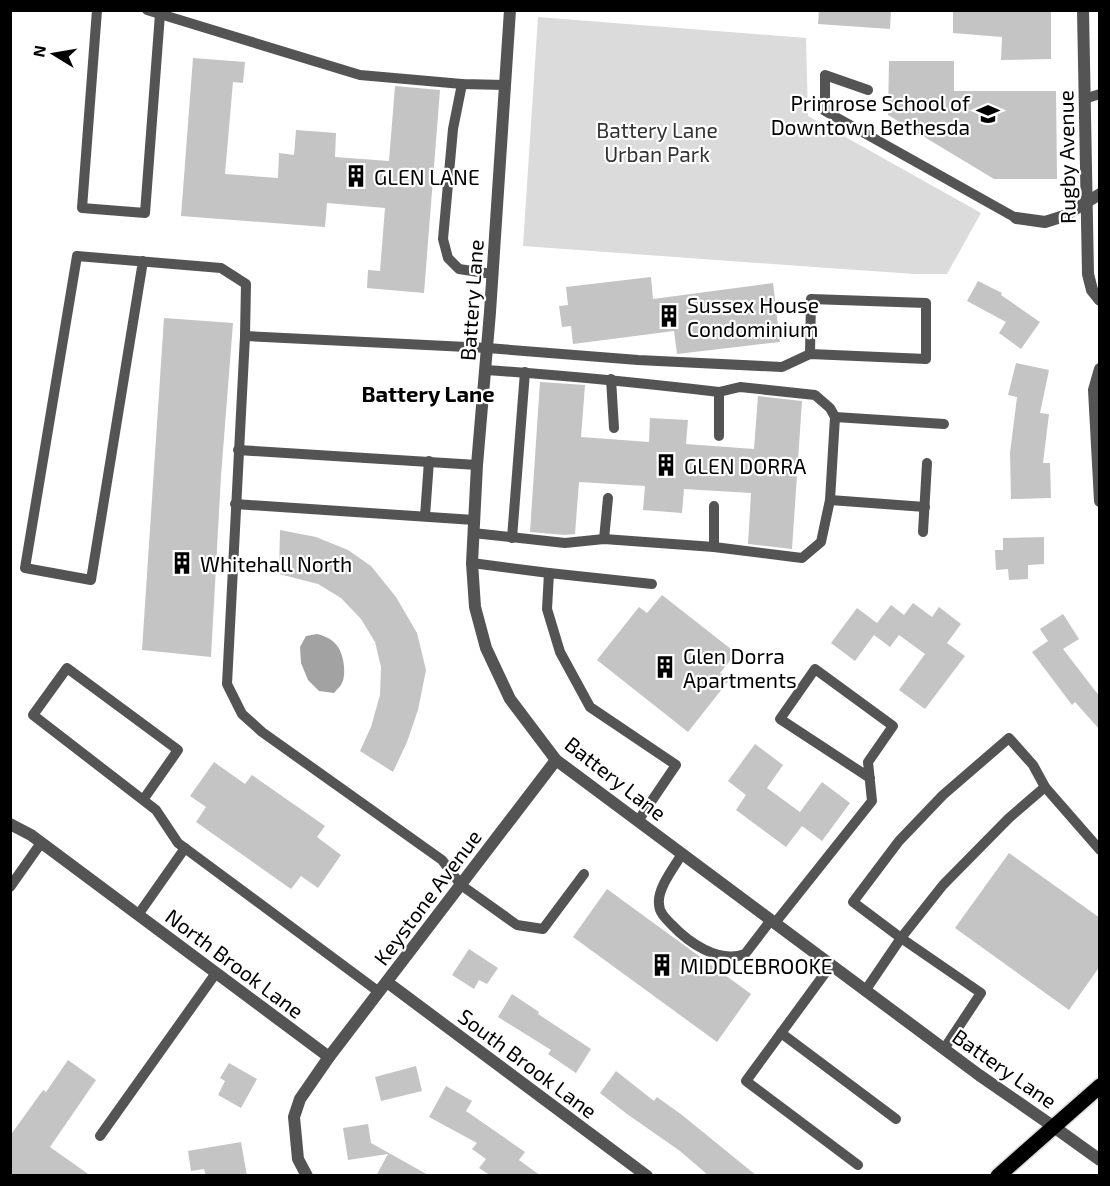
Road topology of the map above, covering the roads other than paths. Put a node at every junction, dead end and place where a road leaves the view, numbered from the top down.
1 (97, 10) edge
2 (147, 10) edge
3 (510, 10) edge
4 (1083, 10) edge
5 (160, 14) junction
6 (462, 84) junction
7 (505, 85) junction
8 (868, 90) dead end
9 (1100, 94) edge
10 (1084, 99) junction
11 (1100, 194) edge
12 (1087, 202) junction
13 (1016, 218) joint
14 (144, 261) junction
15 (492, 274) junction
16 (1100, 300) edge
17 (245, 336) junction
18 (487, 348) junction
19 (810, 354) junction
20 (1100, 369) edge
21 (485, 370) junction
22 (525, 372) junction
23 (610, 379) junction
24 (719, 392) junction
25 (835, 417) junction
26 (944, 424) dead end
27 (614, 428) dead end
28 (719, 436) dead end
29 (238, 450) junction
30 (429, 462) junction
31 (927, 463) dead end
32 (477, 465) junction
33 (608, 498) dead end
34 (830, 500) junction
35 (1100, 501) edge
36 (235, 504) junction
37 (714, 506) dead end
38 (925, 507) junction
39 (425, 516) junction
40 (474, 520) junction
41 (923, 532) dead end
42 (473, 533) junction
43 (512, 538) junction
44 (604, 539) junction
45 (714, 547) junction
46 (472, 563) junction
47 (549, 573) junction
48 (652, 584) dead end
49 (556, 760) junction
50 (870, 778) junction
51 (1045, 787) junction
52 (143, 800) junction
53 (638, 821) junction
54 (10, 824) edge
55 (41, 843) junction
56 (185, 848) junction
57 (1100, 850) edge
58 (682, 854) junction
59 (584, 874) dead end
60 (461, 885) junction
61 (10, 887) edge
62 (138, 915) junction
63 (773, 921) junction
64 (901, 938) junction
65 (831, 965) junction
66 (216, 973) junction
67 (383, 987) junction
68 (866, 991) junction
69 (781, 1033) junction
70 (944, 1049) junction
71 (329, 1057) junction
72 (1100, 1086) edge
73 (896, 1119) dead end
74 (1053, 1127) junction
75 (100, 1136) dead end
76 (1100, 1160) edge
77 (858, 1165) dead end
78 (307, 1176) edge
79 (647, 1176) edge
80 (998, 1176) edge

1 - 5 lane
2 - 5 lane
3 - 7 street, Battery Lane
4 - 10 street, Rugby Avenue
5 - 6 lane
6 - 7 lane
6 - 15 lane
7 - 15 street, Battery Lane
8 - 13 lane
9 - 10 lane
10 - 12 street, Rugby Avenue
11 - 12 street
12 - 13 street
12 - 16 street, Rugby Avenue
14 - 14 lane
14 - 17 lane
15 - 18 street, Battery Lane
17 - 18 lane
17 - 29 lane
18 - 19 lane
18 - 21 street, Battery Lane
19 - 19 lane
20 - 35 street
21 - 22 lane
21 - 32 street, Battery Lane
22 - 23 lane
22 - 43 lane
23 - 24 lane
23 - 27 lane
24 - 25 lane
24 - 28 lane
25 - 26 lane
25 - 34 lane
29 - 30 lane
29 - 36 lane
30 - 32 lane
30 - 39 lane
31 - 38 lane
32 - 40 street, Battery Lane
33 - 44 lane
34 - 38 lane
34 - 45 lane
36 - 39 lane
36 - 60 lane
37 - 45 lane
38 - 41 lane
39 - 40 lane
40 - 42 street, Battery Lane
42 - 43 lane
42 - 46 street, Battery Lane
43 - 44 lane
44 - 45 lane
46 - 47 lane
46 - 49 street, Battery Lane
47 - 48 lane
47 - 53 lane
49 - 53 street, Battery Lane
49 - 60 street, Keystone Avenue
50 - 50 lane
50 - 63 lane
51 - 57 lane
51 - 64 lane
51 - 64 lane
52 - 52 lane
52 - 56 lane
53 - 58 street, Battery Lane
54 - 55 street, North Brook Lane
55 - 61 lane
55 - 62 street, North Brook Lane
56 - 62 lane
56 - 67 lane
58 - 63 street, Battery Lane
58 - 63 lane
59 - 60 lane
60 - 67 street, Keystone Avenue
62 - 66 street, North Brook Lane
63 - 65 street, Battery Lane
64 - 68 lane
64 - 70 lane
65 - 68 street, Battery Lane
65 - 69 lane
66 - 71 street, North Brook Lane
66 - 75 lane
67 - 71 street, Keystone Avenue
67 - 79 street, South Brook Lane
68 - 70 street, Battery Lane
69 - 73 lane
69 - 77 lane
70 - 74 street, Battery Lane
71 - 78 street
72 - 74 main road
74 - 76 street, Battery Lane
74 - 80 main road

